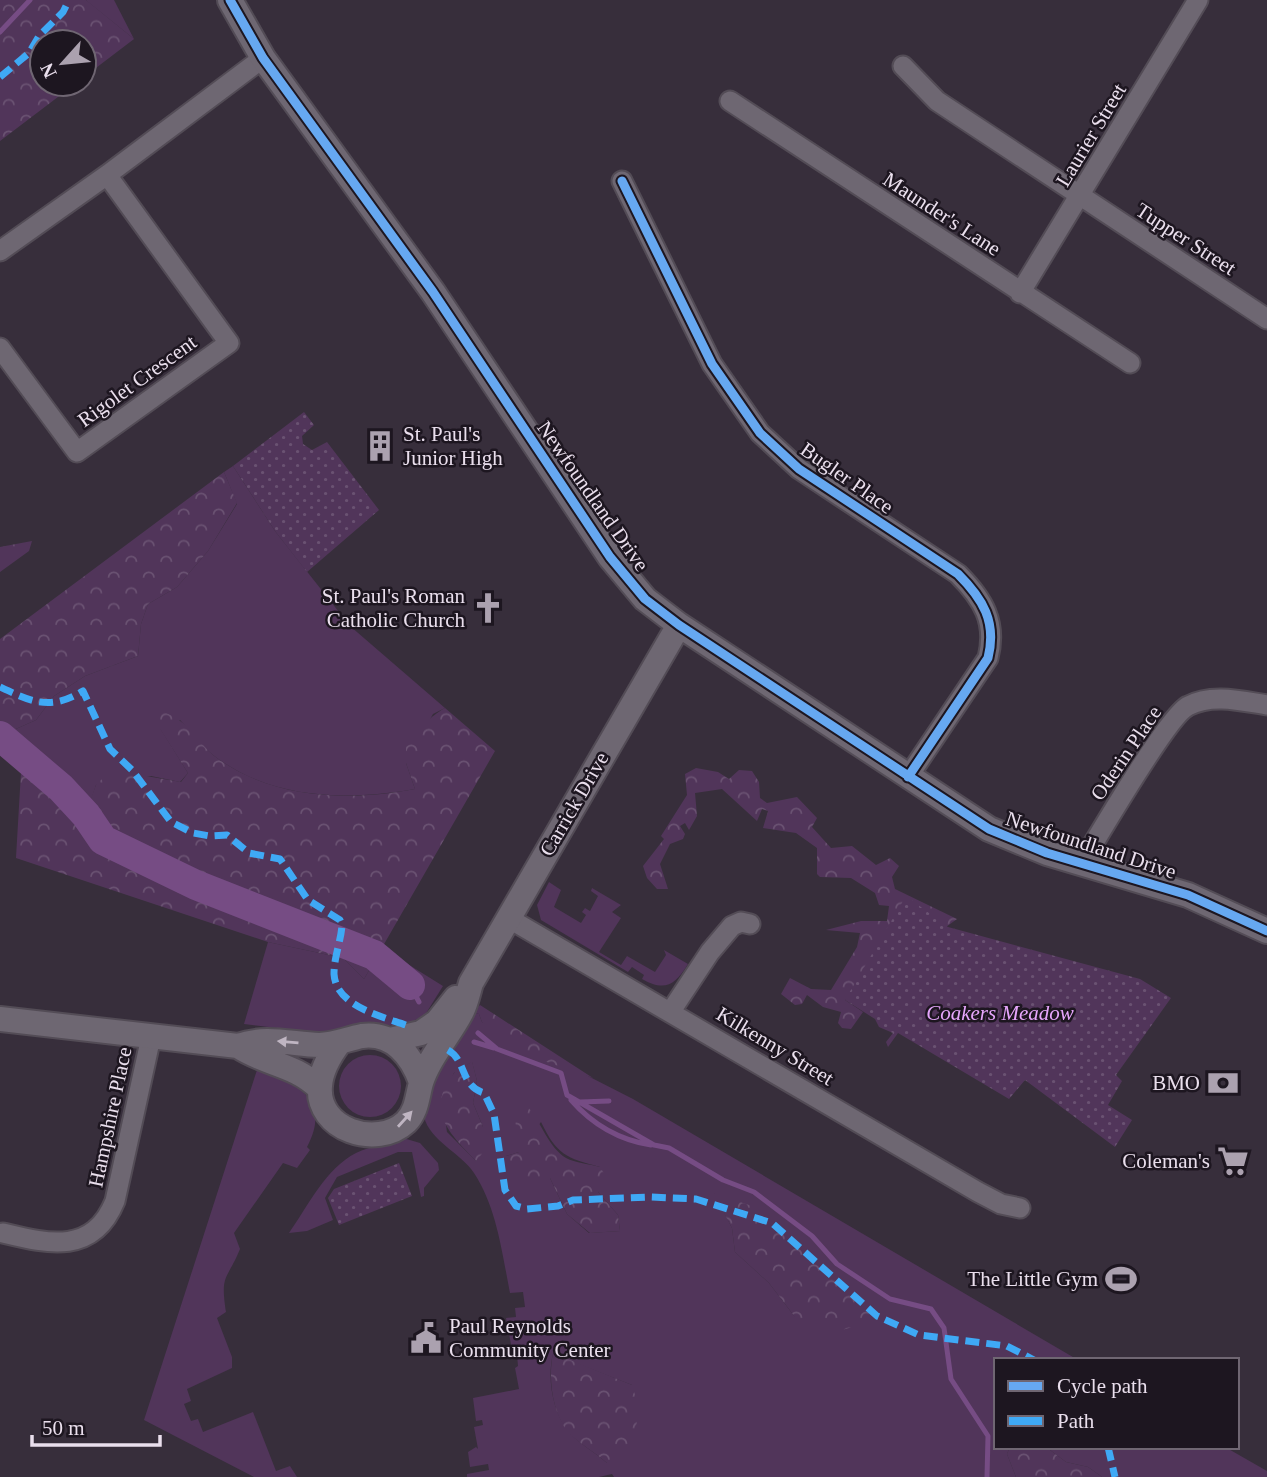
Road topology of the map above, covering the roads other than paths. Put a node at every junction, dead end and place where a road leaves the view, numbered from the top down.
1 (230, 0) edge
2 (1198, 0) edge
3 (263, 58) junction
4 (903, 66) dead end
5 (730, 101) dead end
6 (107, 175) junction
7 (622, 181) dead end
8 (1080, 197) junction
9 (0, 251) edge
10 (1020, 293) junction
11 (1267, 319) edge
12 (0, 348) edge
13 (1130, 363) dead end
14 (679, 625) junction
15 (1267, 705) edge
16 (908, 777) junction
17 (1083, 861) junction
18 (508, 918) junction
19 (750, 924) dead end
20 (1267, 931) edge
21 (471, 983) junction
22 (671, 1012) junction
23 (0, 1019) edge
24 (151, 1037) junction
25 (390, 1040) junction
26 (340, 1043) junction
27 (238, 1046) junction
28 (421, 1082) junction
29 (319, 1088) junction
30 (1020, 1208) dead end
31 (3, 1233) dead end

1 - 3 street, Newfoundland Drive
2 - 8 street, Laurier Street
3 - 6 street
3 - 14 street, Newfoundland Drive
4 - 8 street, Tupper Street
5 - 10 street, Maunder's Lane
6 - 9 street
6 - 12 street, Rigolet Crescent
7 - 16 street, Bugler Place
8 - 10 street, Laurier Street
8 - 11 street, Tupper Street
10 - 13 street, Maunder's Lane
14 - 16 street, Newfoundland Drive
14 - 18 street, Carrick Drive
15 - 17 street, Oderin Place
16 - 17 street, Newfoundland Drive
17 - 20 street, Newfoundland Drive
18 - 21 street, Carrick Drive
18 - 22 street, Kilkenny Street
19 - 22 street
21 - 25 street, Carrick Drive
21 - 28 street, Carrick Drive
22 - 30 street, Kilkenny Street
23 - 24 street, Carrick Drive
24 - 27 street, Carrick Drive
24 - 31 street, Hampshire Place
25 - 26 street, Carrick Drive
25 - 28 street
26 -> 27 street, Carrick Drive
26 - 29 street
27 - 29 street, Carrick Drive
29 -> 28 street, Carrick Drive

